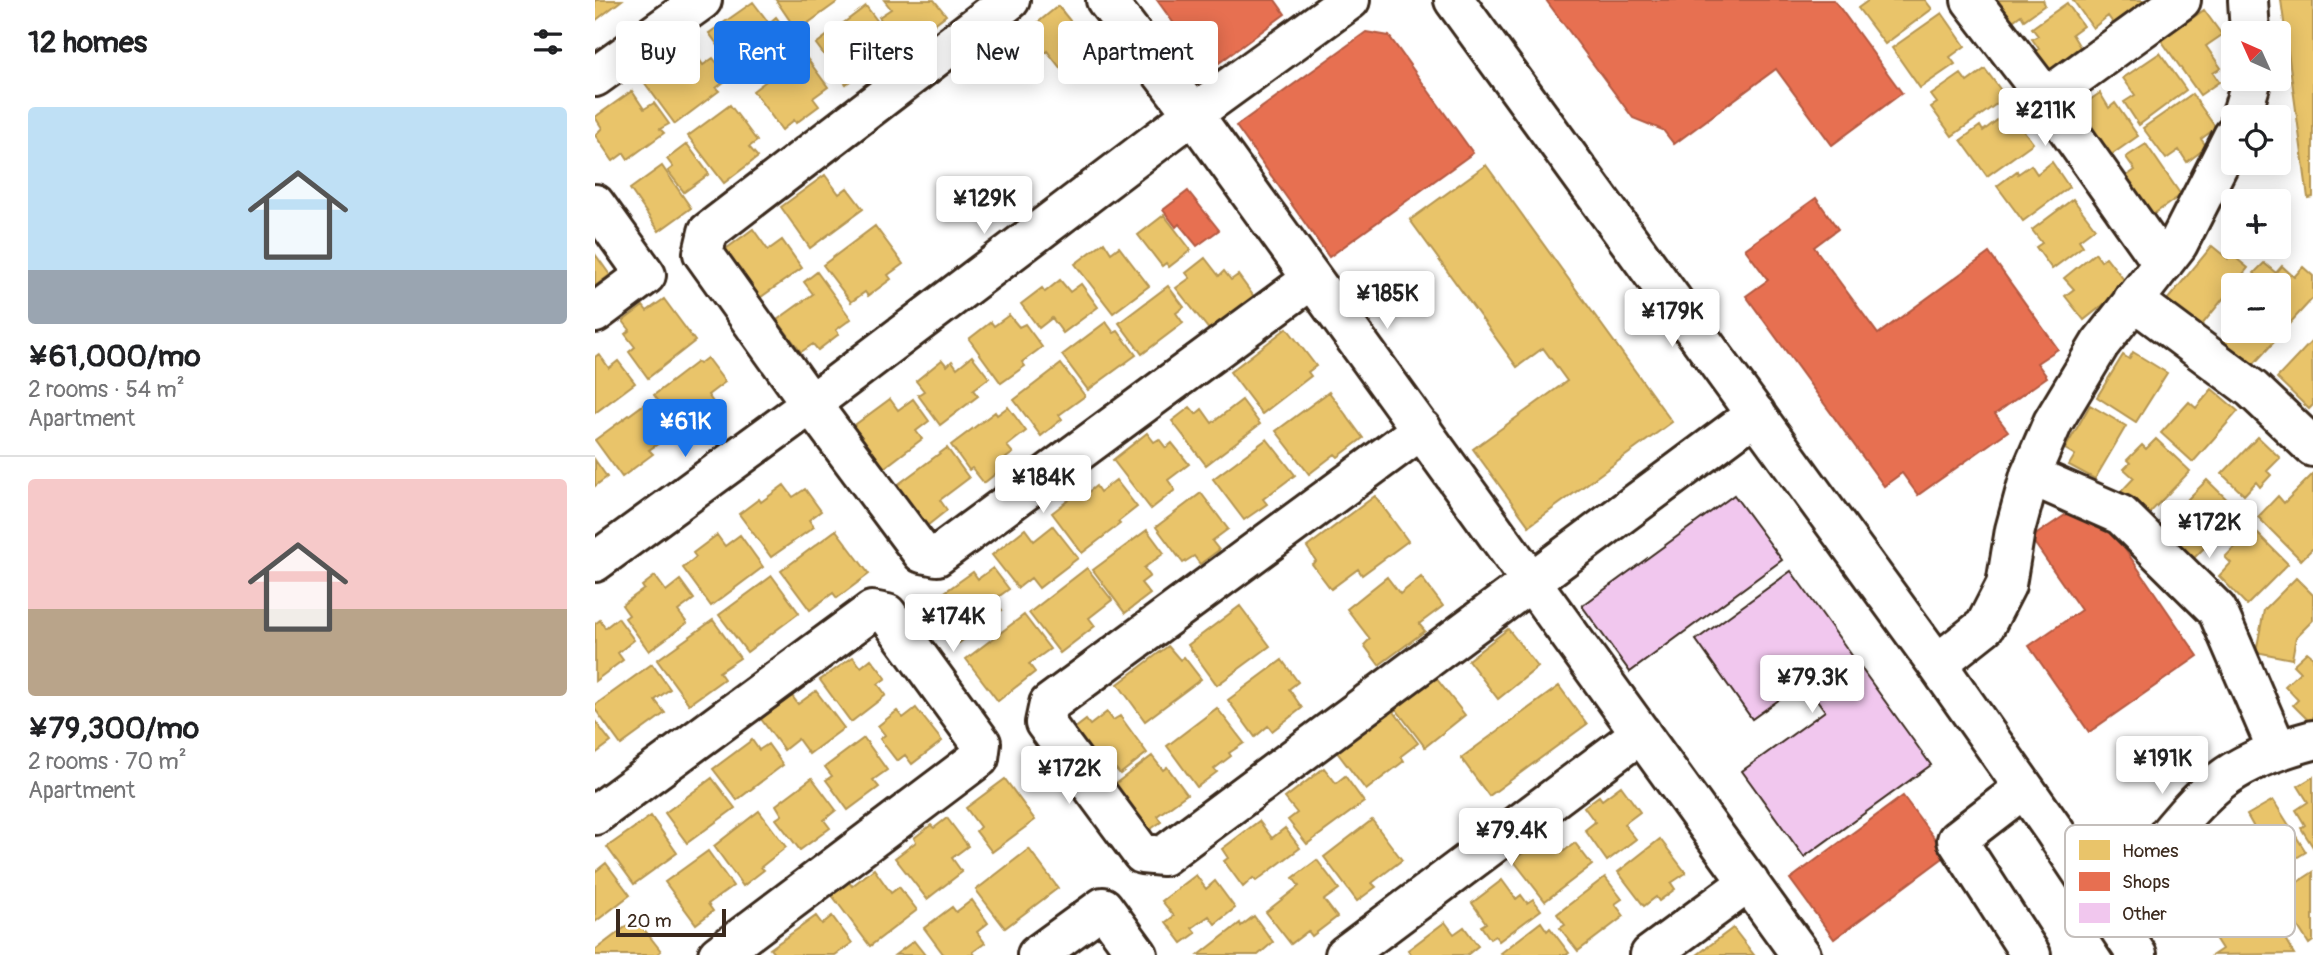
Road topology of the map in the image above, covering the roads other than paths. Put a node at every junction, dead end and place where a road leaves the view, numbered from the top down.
1 (702, 0) edge
2 (1010, 0) edge
3 (1106, 0) edge
4 (1350, 0) edge
5 (1454, 0) edge
6 (1971, 0) edge
7 (2181, 0) edge
8 (2248, 0) edge
9 (2249, 21) edge
10 (595, 77) edge
11 (2046, 98) junction
12 (1193, 114) junction
13 (2221, 160) edge
14 (595, 204) edge
15 (2163, 264) junction
16 (1312, 279) junction
17 (2133, 300) junction
18 (595, 313) edge
19 (811, 404) junction
20 (1756, 414) junction
21 (1422, 429) junction
22 (2313, 447) edge
23 (2031, 475) junction
24 (595, 562) edge
25 (1532, 582) junction
26 (1937, 664) junction
27 (1641, 733) junction
28 (2313, 740) edge
29 (2277, 749) junction
30 (2024, 788) junction
31 (595, 815) edge
32 (2176, 825) edge
33 (2065, 848) edge
34 (1749, 882) junction
35 (2125, 937) edge
36 (718, 955) edge
37 (1037, 955) edge
38 (1138, 955) edge
39 (1345, 955) edge
40 (1650, 955) edge
41 (1801, 955) edge
42 (2031, 955) edge
43 (2137, 955) edge

1 - 10 street
2 - 19 street
3 - 12 street
4 - 12 street
5 - 20 street
6 - 11 street
7 - 11 street
8 - 9 street
11 - 15 street
12 - 16 street
12 - 19 street
13 - 15 street
14 - 18 street
15 - 17 street
16 - 19 street
16 - 21 street
17 - 22 street
17 - 23 street
19 - 24 street
20 - 25 street
20 - 26 street
21 - 25 street
21 - 25 street
23 - 26 street
23 - 29 street
25 - 27 street
26 - 30 street
27 - 34 street
27 - 39 street
28 - 29 street
29 - 32 street
30 - 33 street
30 - 42 street
31 - 36 street
34 - 40 street
34 - 41 street
35 - 43 street
37 - 38 street

